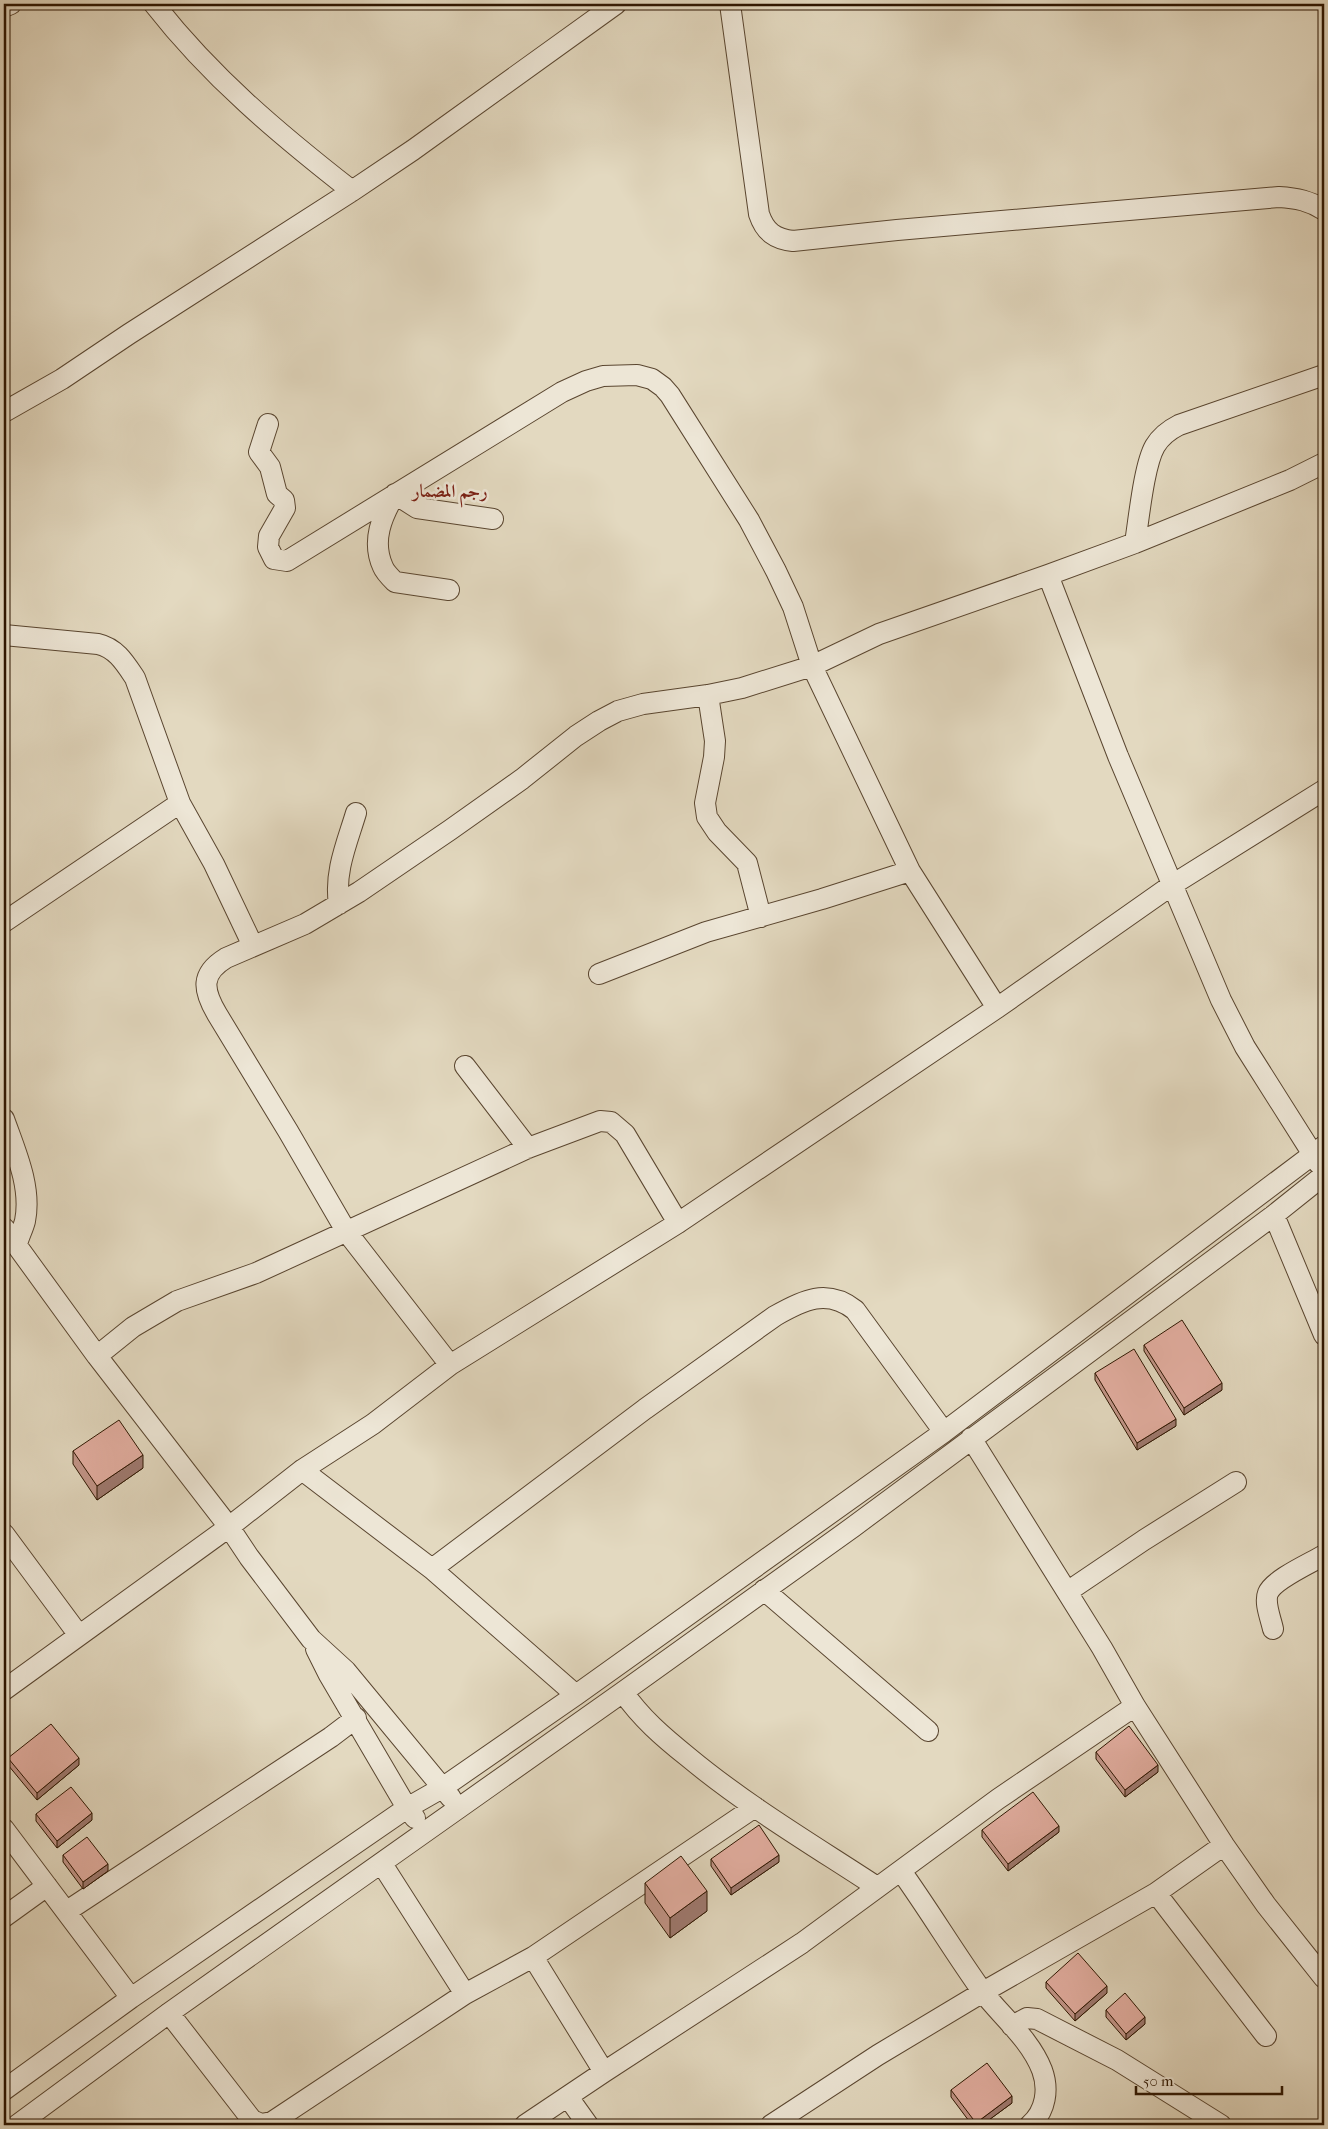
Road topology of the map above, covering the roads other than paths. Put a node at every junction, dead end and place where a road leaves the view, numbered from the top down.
1 (10, 4) edge
2 (154, 4) edge
3 (616, 4) edge
4 (730, 4) edge
5 (4, 7) edge
6 (352, 191) junction
7 (1324, 210) edge
8 (1324, 375) edge
9 (4, 412) edge
10 (268, 424) dead end
11 (1324, 463) edge
12 (395, 494) junction
13 (493, 518) dead end
14 (1135, 543) junction
15 (1048, 575) junction
16 (449, 590) dead end
17 (4, 635) edge
18 (812, 666) junction
19 (708, 695) junction
20 (1324, 790) edge
21 (180, 803) junction
22 (356, 813) dead end
23 (910, 871) junction
24 (1172, 885) junction
25 (340, 904) junction
26 (761, 917) junction
27 (4, 922) edge
28 (253, 946) junction
29 (600, 974) dead end
30 (997, 1008) junction
31 (465, 1066) dead end
32 (4, 1119) edge
33 (528, 1148) junction
34 (1318, 1151) edge
35 (1324, 1174) edge
36 (1274, 1214) junction
37 (678, 1223) junction
38 (4, 1228) edge
39 (346, 1231) junction
40 (17, 1244) junction
41 (1324, 1335) edge
42 (97, 1356) junction
43 (450, 1365) junction
44 (944, 1432) junction
45 (971, 1438) junction
46 (302, 1470) junction
47 (1236, 1482) dead end
48 (229, 1527) junction
49 (4, 1534) edge
50 (1324, 1555) edge
51 (432, 1569) junction
52 (764, 1590) junction
53 (1067, 1592) junction
54 (1273, 1629) dead end
55 (78, 1634) junction
56 (311, 1638) junction
57 (4, 1690) edge
58 (623, 1692) junction
59 (576, 1695) junction
60 (1135, 1706) junction
61 (356, 1718) junction
62 (928, 1731) dead end
63 (442, 1788) junction
64 (755, 1807) junction
65 (407, 1808) junction
66 (459, 1808) junction
67 (4, 1830) edge
68 (425, 1831) junction
69 (1224, 1845) junction
70 (382, 1864) junction
71 (901, 1871) junction
72 (47, 1886) junction
73 (877, 1887) junction
74 (1156, 1893) junction
75 (67, 1911) junction
76 (4, 1917) edge
77 (533, 1956) junction
78 (1324, 1978) edge
79 (983, 1992) junction
80 (466, 1994) junction
81 (131, 1998) junction
82 (169, 2013) junction
83 (1012, 2026) junction
84 (1266, 2036) dead end
85 (604, 2072) junction
86 (4, 2090) edge
87 (568, 2097) junction
88 (17, 2125) edge
89 (525, 2125) edge
90 (588, 2125) edge
91 (771, 2125) edge
92 (1030, 2125) edge
93 (1221, 2125) edge

1 - 5 street
2 - 6 street
3 - 6 street
4 - 7 street
6 - 9 street
8 - 14 street
10 - 12 street
11 - 14 street
12 - 13 street
12 - 16 street
12 - 18 street
14 - 15 street
15 - 18 street
15 - 24 street
17 - 21 street
18 - 19 street
18 - 23 street
19 - 25 street
19 - 26 street
20 - 24 street
21 - 27 street
21 - 28 street
22 - 25 street
23 - 26 street
23 - 30 street
24 - 30 street
24 - 34 street
25 - 28 street
26 - 29 street
28 - 39 street
30 - 37 street
31 - 33 street
32 - 40 street
33 - 37 street
33 - 39 street
34 - 35 street
34 - 44 street
35 - 36 street
36 - 41 street
36 - 45 street
37 - 43 street
38 - 40 street
39 - 42 street
39 - 43 street
40 - 42 street
42 - 48 street
43 - 46 street
44 - 51 street
44 - 59 street
45 - 52 street
45 - 53 street
46 - 48 street
46 - 51 street
47 - 53 street
48 - 55 street
48 - 56 street
49 - 55 street
50 - 54 street
51 - 59 street
52 - 58 street
52 - 62 street
53 - 60 street
55 - 57 street
56 - 61 street
56 - 63 street
58 - 64 street
58 - 66 street
59 - 63 street
60 - 69 street
60 - 71 street
61 - 65 street
61 - 75 street
63 - 65 street
63 - 66 street
64 - 73 street
64 - 77 street
65 - 68 street
65 - 81 street
66 - 68 street
67 - 72 street
68 - 70 street
69 - 74 street
69 - 78 street
70 - 80 street
70 - 82 street
71 - 73 street
71 - 79 street
72 - 75 street
72 - 76 street
73 - 85 street
74 - 79 street
74 - 84 street
75 - 81 street
77 - 80 street
77 - 85 street
79 - 83 street
79 - 91 street
80 - 82 street
81 - 86 street
82 - 88 street
83 - 92 street
83 - 93 street
85 - 87 street
87 - 89 street
87 - 90 street

